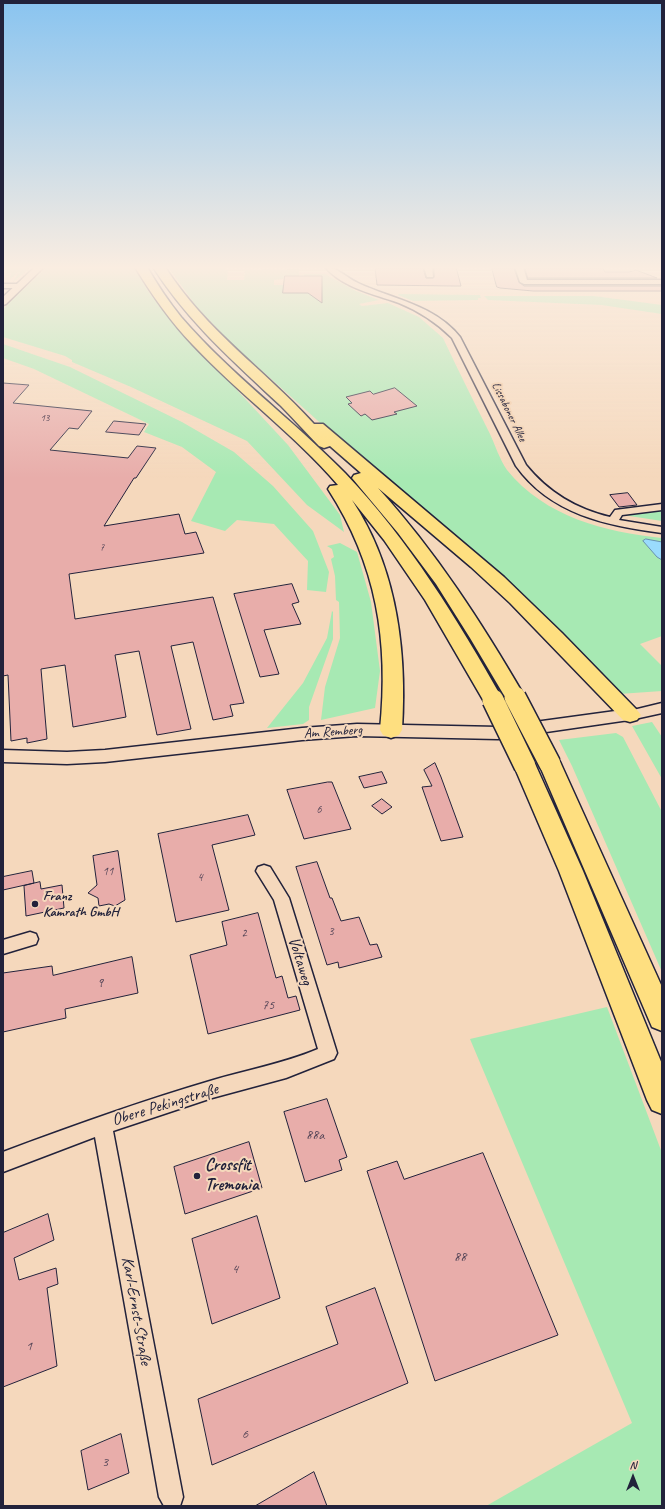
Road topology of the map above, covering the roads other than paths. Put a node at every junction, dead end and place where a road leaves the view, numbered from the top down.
1 (194, 337) edge
2 (216, 337) edge
3 (455, 337) edge
4 (288, 405) junction
5 (289, 430) junction
6 (662, 507) edge
7 (612, 522) junction
8 (662, 530) edge
9 (662, 708) edge
10 (630, 715) junction
11 (391, 730) junction
12 (3, 756) edge
13 (264, 871) dead end
14 (30, 939) dead end
15 (3, 947) edge
16 (662, 1018) edge
17 (328, 1053) joint
18 (662, 1100) edge
19 (102, 1124) junction
20 (3, 1162) edge
21 (171, 1497) dead end

1 - 5 highway
2 - 4 highway
3 - 7 street, Lissaboner Allee
4 - 10 highway
4 - 16 highway, bridge
5 - 11 highway
5 - 18 highway, bridge
6 - 7 street
7 - 8 street, Lissaboner Allee
9 - 10 street, Am Remberg
10 - 11 street, Am Remberg
11 - 12 street, Am Remberg
13 - 17 street, Voltaweg
14 - 15 street
17 - 19 street, Obere Pekingstraße
19 - 20 street, Obere Pekingstraße
19 - 21 street, Karl-Ernst-Straße

